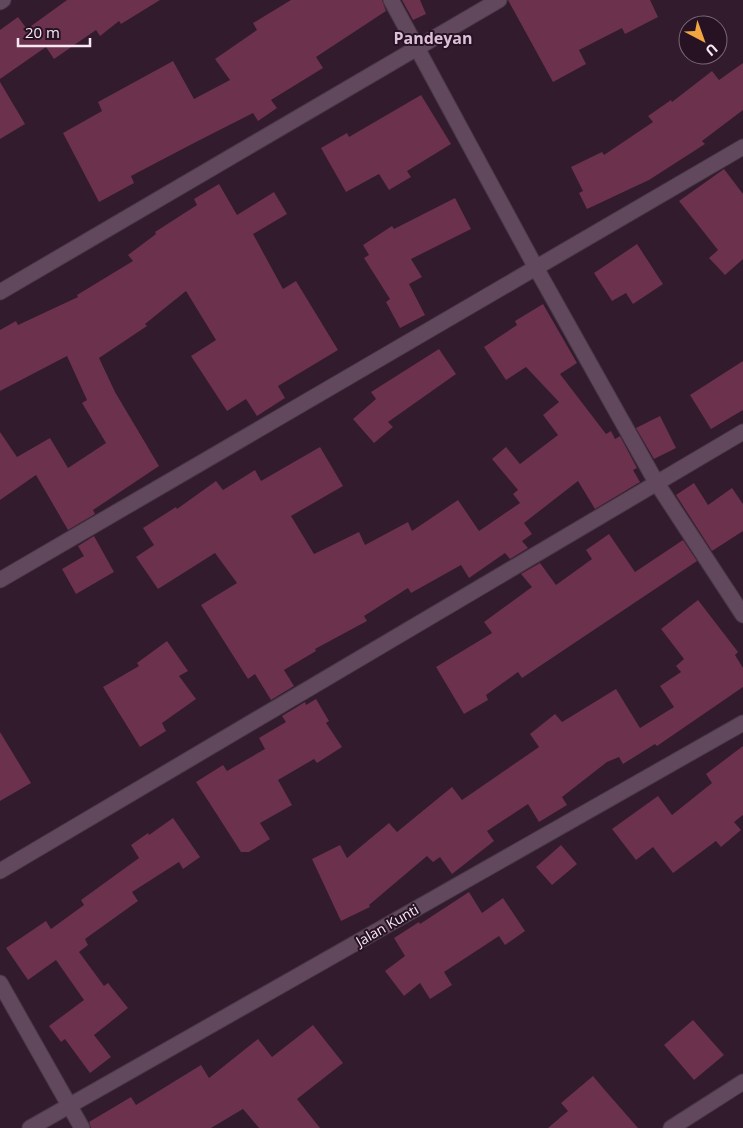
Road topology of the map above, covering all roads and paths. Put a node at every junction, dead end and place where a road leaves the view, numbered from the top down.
1 (390, 0) edge
2 (499, 0) edge
3 (417, 48) junction
4 (743, 147) edge
5 (535, 266) junction
6 (0, 292) edge
7 (743, 432) edge
8 (656, 482) junction
9 (0, 580) edge
10 (743, 615) edge
11 (743, 723) edge
12 (0, 871) edge
13 (0, 983) edge
14 (743, 1082) edge
15 (69, 1106) junction
16 (673, 1127) edge
17 (30, 1128) edge
18 (82, 1128) edge

1 - 3 street
2 - 3 street
3 - 5 street
3 - 6 street
4 - 5 street
5 - 8 street
5 - 9 street
7 - 8 street
8 - 10 street
8 - 12 street
11 - 15 street, Jalan Kunti
13 - 15 street
14 - 16 street
15 - 17 street, Jalan Kunti
15 - 18 street

